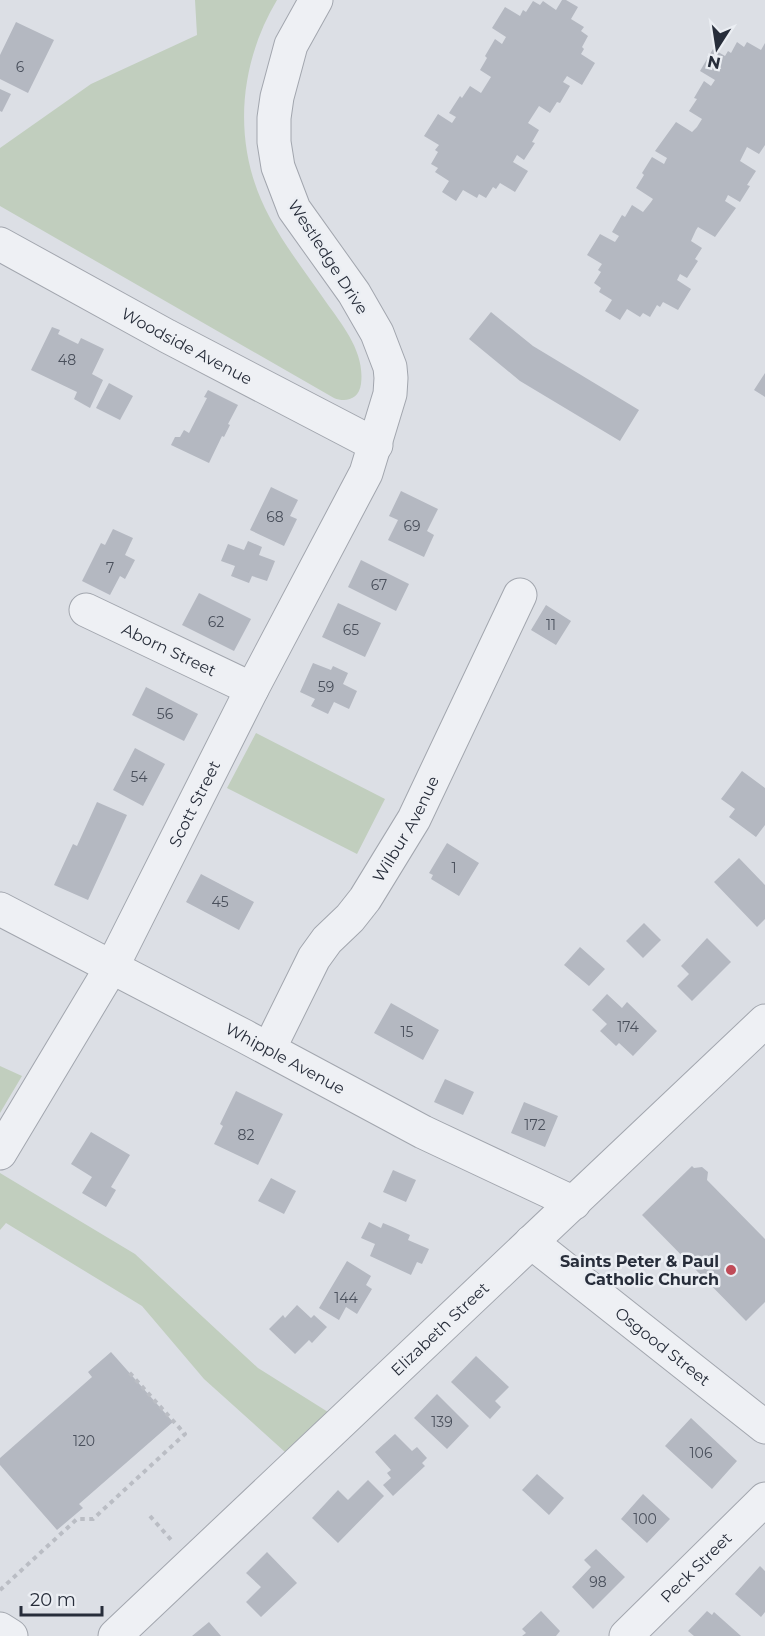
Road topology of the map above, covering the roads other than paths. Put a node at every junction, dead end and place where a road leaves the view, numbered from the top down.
1 (316, 0) edge
2 (0, 244) edge
3 (376, 445) junction
4 (520, 595) dead end
5 (86, 610) dead end
6 (252, 689) junction
7 (0, 909) edge
8 (111, 967) junction
9 (765, 1021) edge
10 (269, 1049) junction
11 (0, 1153) edge
12 (574, 1203) junction
13 (531, 1242) junction
14 (765, 1427) edge
15 (765, 1499) edge
16 (0, 1629) edge
17 (11, 1636) edge
18 (116, 1636) edge
19 (626, 1636) edge

1 - 3 street, Westledge Drive
2 - 3 street, Woodside Avenue
3 - 6 street, Scott Street
4 - 10 street, Wilbur Avenue
5 - 6 street, Aborn Street
6 - 8 street, Scott Street
7 - 8 street, Whipple Avenue
8 - 10 street, Whipple Avenue
8 - 11 street, Scott Street
9 - 12 street, Elizabeth Street
10 - 12 street, Whipple Avenue
12 - 13 street, Elizabeth Street
13 - 14 street, Osgood Street
13 - 18 street, Elizabeth Street
15 - 19 street, Peck Street
16 - 17 street

